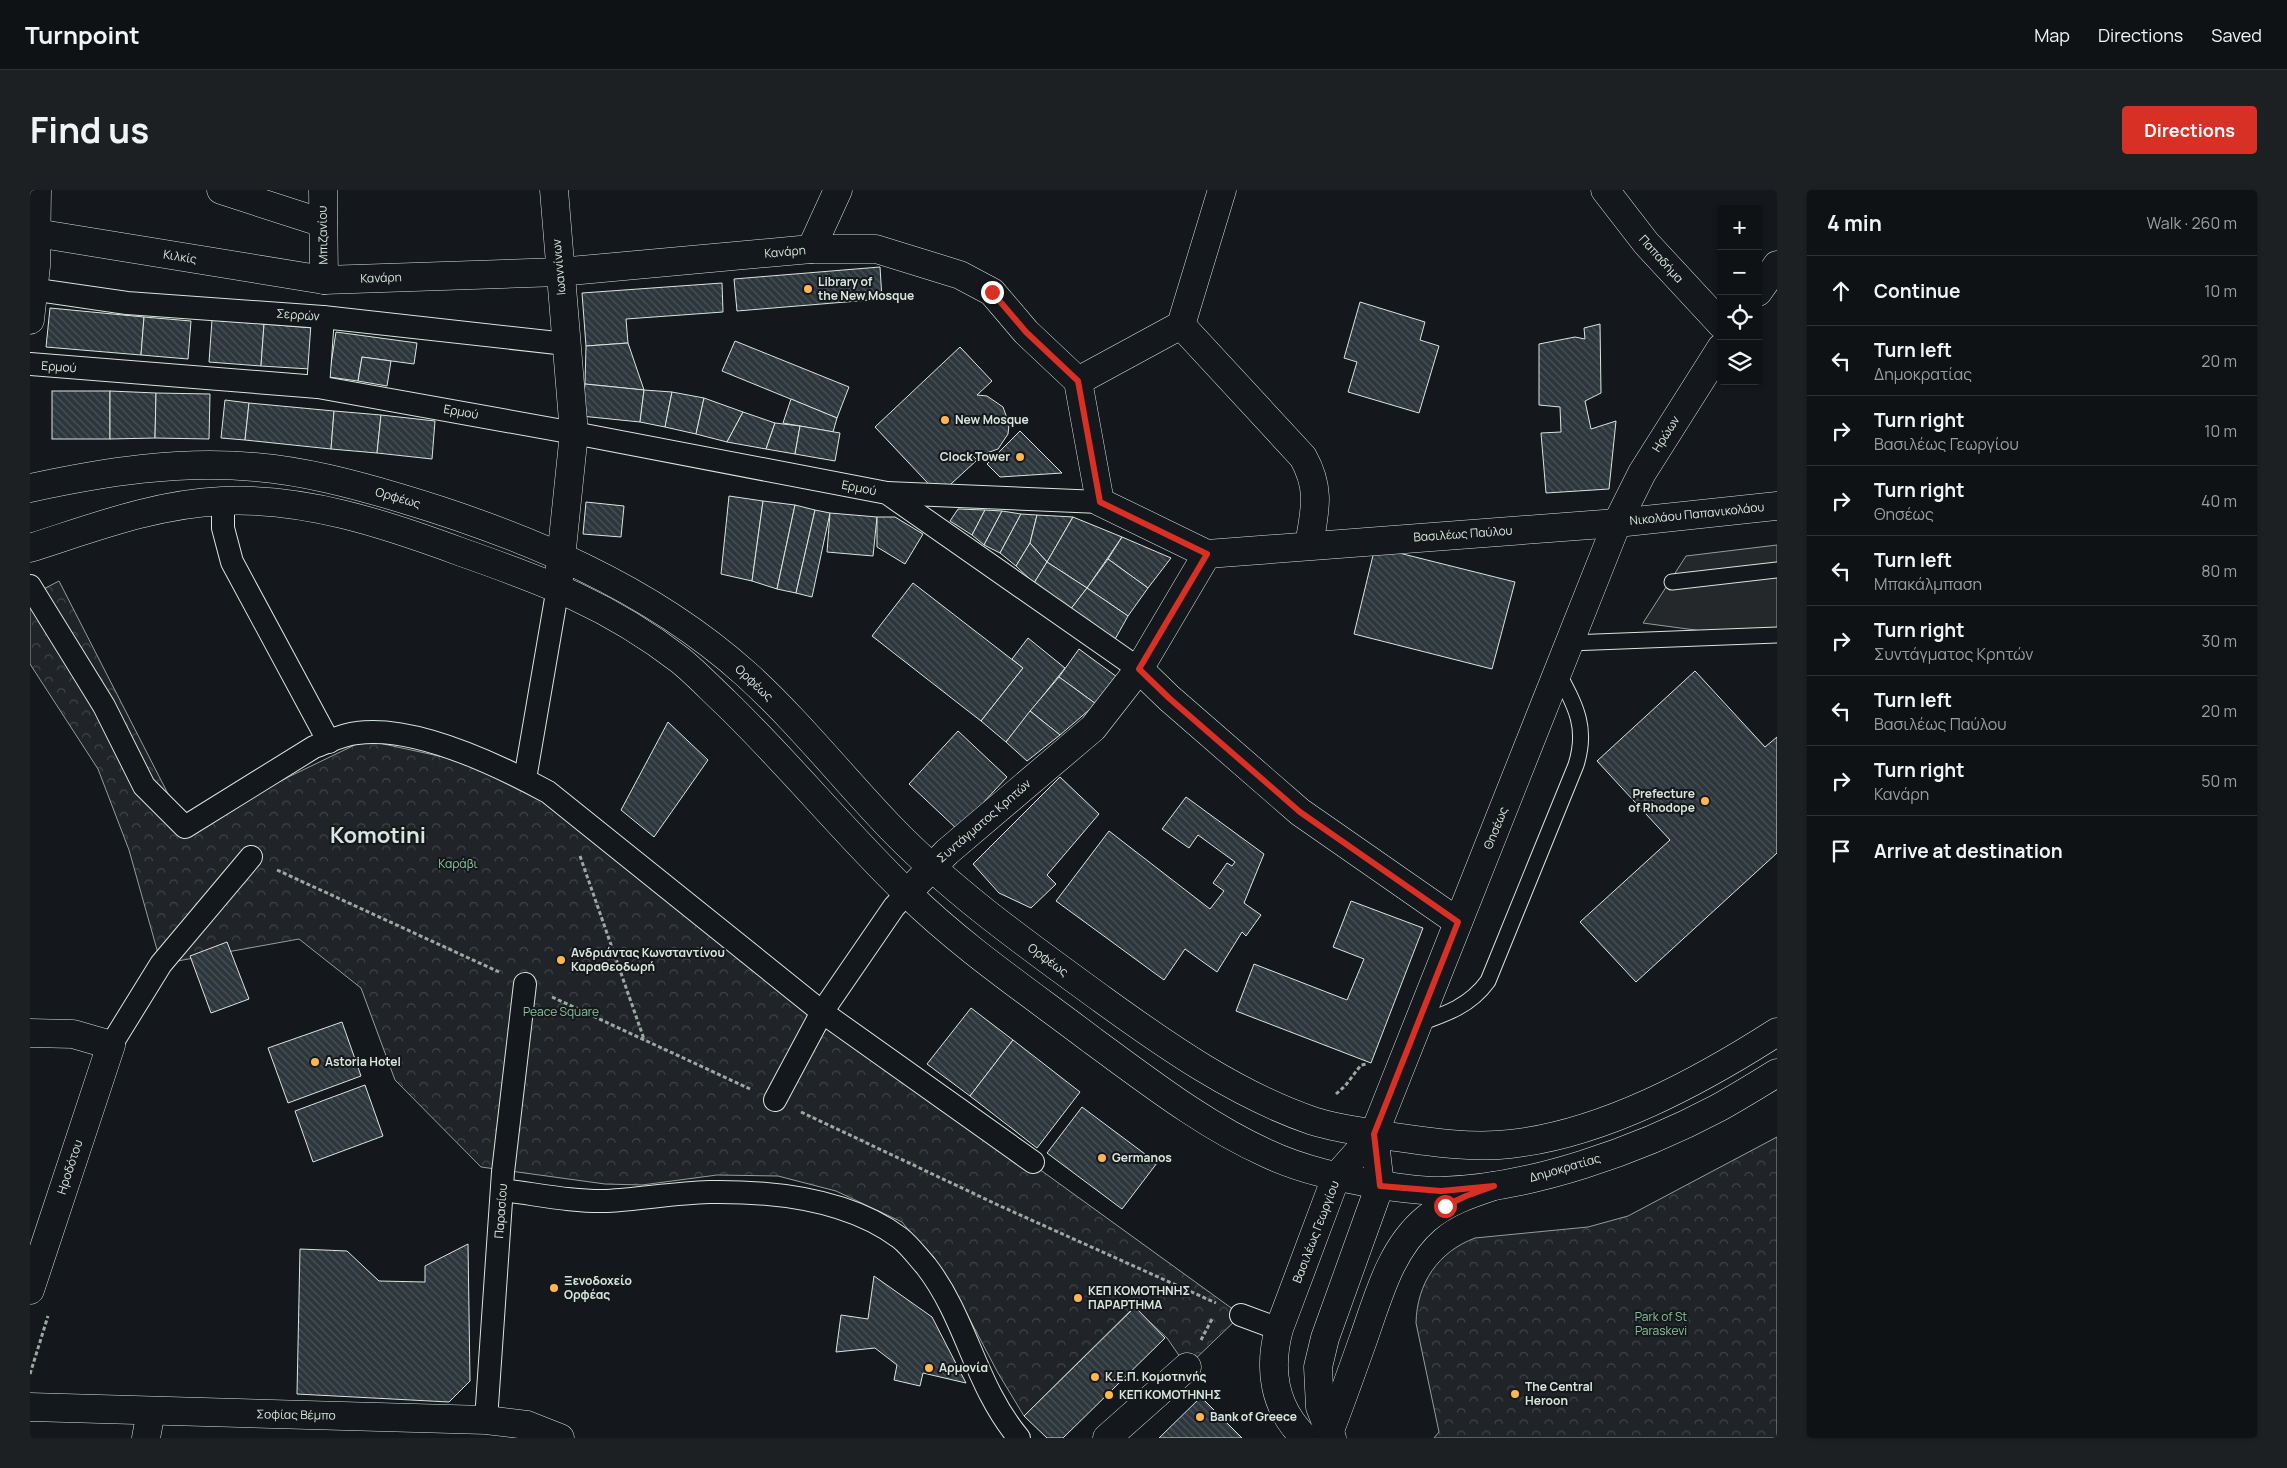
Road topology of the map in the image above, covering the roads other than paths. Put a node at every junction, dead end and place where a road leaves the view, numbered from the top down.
1 (221, 190) edge
2 (322, 190) edge
3 (554, 190) edge
4 (838, 190) edge
5 (1222, 190) edge
6 (1605, 190) edge
7 (35, 209) edge
8 (323, 223) junction
9 (811, 249) junction
10 (1777, 265) edge
11 (559, 272) junction
12 (324, 280) junction
13 (1762, 286) edge
14 (31, 289) edge
15 (323, 317) junction
16 (30, 320) edge
17 (1717, 320) edge
18 (1181, 325) junction
19 (566, 344) junction
20 (1717, 354) edge
21 (30, 364) edge
22 (1078, 381) junction
23 (318, 387) junction
24 (574, 432) junction
25 (30, 488) edge
26 (887, 494) junction
27 (223, 501) junction
28 (1100, 502) junction
29 (1777, 506) edge
30 (1617, 523) junction
31 (1309, 545) junction
32 (30, 548) edge
33 (1207, 554) junction
34 (562, 557) junction
35 (1777, 570) edge
36 (1672, 582) dead end
37 (30, 586) edge
38 (558, 587) junction
39 (1777, 635) edge
40 (1570, 643) junction
41 (1139, 669) junction
42 (1558, 673) junction
43 (329, 742) junction
44 (525, 779) junction
45 (251, 857) road end
46 (932, 867) junction
47 (907, 893) junction
48 (1458, 922) junction
49 (525, 984) road end
50 (822, 1012) junction
51 (1417, 1024) junction
52 (1777, 1032) edge
53 (30, 1033) edge
54 (111, 1045) junction
55 (1777, 1073) edge
56 (774, 1100) road end
57 (1374, 1134) junction
58 (1033, 1162) dead end
59 (1336, 1177) junction
60 (1380, 1186) junction
61 (1494, 1186) junction
62 (502, 1190) junction
63 (30, 1290) edge
64 (1241, 1315) road end
65 (1279, 1329) junction
66 (1186, 1366) road end
67 (30, 1407) edge
68 (151, 1411) junction
69 (485, 1429) edge
70 (1322, 1436) edge
71 (146, 1438) edge
72 (560, 1438) edge
73 (1019, 1438) edge
74 (1107, 1438) edge

1 - 8 street
2 - 8 street, Μπιζανίου
3 - 11 street, Ιωαννίνων
4 - 9 street
5 - 18 street
6 - 17 street, Παπαδήμα
7 - 12 street, Κιλκίς
7 - 14 street
8 - 12 street, Μπιζανίου
9 - 11 street, Κανάρη
9 - 22 street, Κανάρη
10 - 13 street
11 - 12 street, Κανάρη
11 - 19 street, Ιωαννίνων
14 - 15 street, Σερρών
14 - 16 street
15 - 19 street, Σερρών
15 - 23 street
18 - 22 street
18 - 31 street
19 - 24 street, Ιωαννίνων
20 - 30 street, Ηρώων
21 - 23 street, Ερμού
22 - 28 street
23 - 24 street, Ερμού
24 - 26 street, Ερμού
24 - 34 street, Ιωαννίνων
25 - 34 street, Ορφέως
26 - 28 street, Ερμού
26 - 41 street, Ερμού
27 - 32 street
27 - 38 street
27 - 43 street
28 - 33 street
29 - 30 street, Νικολάου Παπανικολάου
30 - 31 street, Βασιλέως Παύλου
30 - 40 street, Θησέως
31 - 33 street, Βασιλέως Παύλου
33 - 41 street, Συντάγματος Κρητών
34 - 38 street, Ιωαννίνων
34 - 46 street, Ορφέως
35 - 36 lane
37 - 43 street
38 - 44 street
38 - 47 street
39 - 40 lane
40 - 42 street, Θησέως
41 - 46 street, Συντάγματος Κρητών
41 - 48 street
42 - 48 street, Θησέως
42 - 51 lane
43 - 44 street
44 - 50 street
45 - 54 street
46 - 47 street, Συντάγματος Κρητών
46 - 57 street, Ορφέως
47 - 50 street, Συντάγματος Κρητών
47 - 59 street
48 - 51 street, Θησέως
49 - 62 street, Παρασίου
50 - 56 street, Συντάγματος Κρητών
50 - 58 street
51 - 57 street, Θησέως
52 - 57 street, Ορφέως
53 - 54 street
54 - 63 street, Ηροδότου
55 - 61 street, Δημοκρατίας
57 - 59 street, Βασιλέως Γεωργίου
57 - 60 street
59 - 60 street, Δημοκρατίας
59 - 65 street, Βασιλέως Γεωργίου
60 - 61 street, Δημοκρατίας
60 - 70 street
61 - 70 street
62 - 69 street, Παρασίου
62 - 73 street
64 - 65 street
65 - 70 street, Βασιλέως Γεωργίου
66 - 74 street
67 - 68 street, Σοφίας Βέμπο
68 - 69 street, Σοφίας Βέμπο
68 - 71 street
69 - 72 street, Σοφίας Βέμπο

